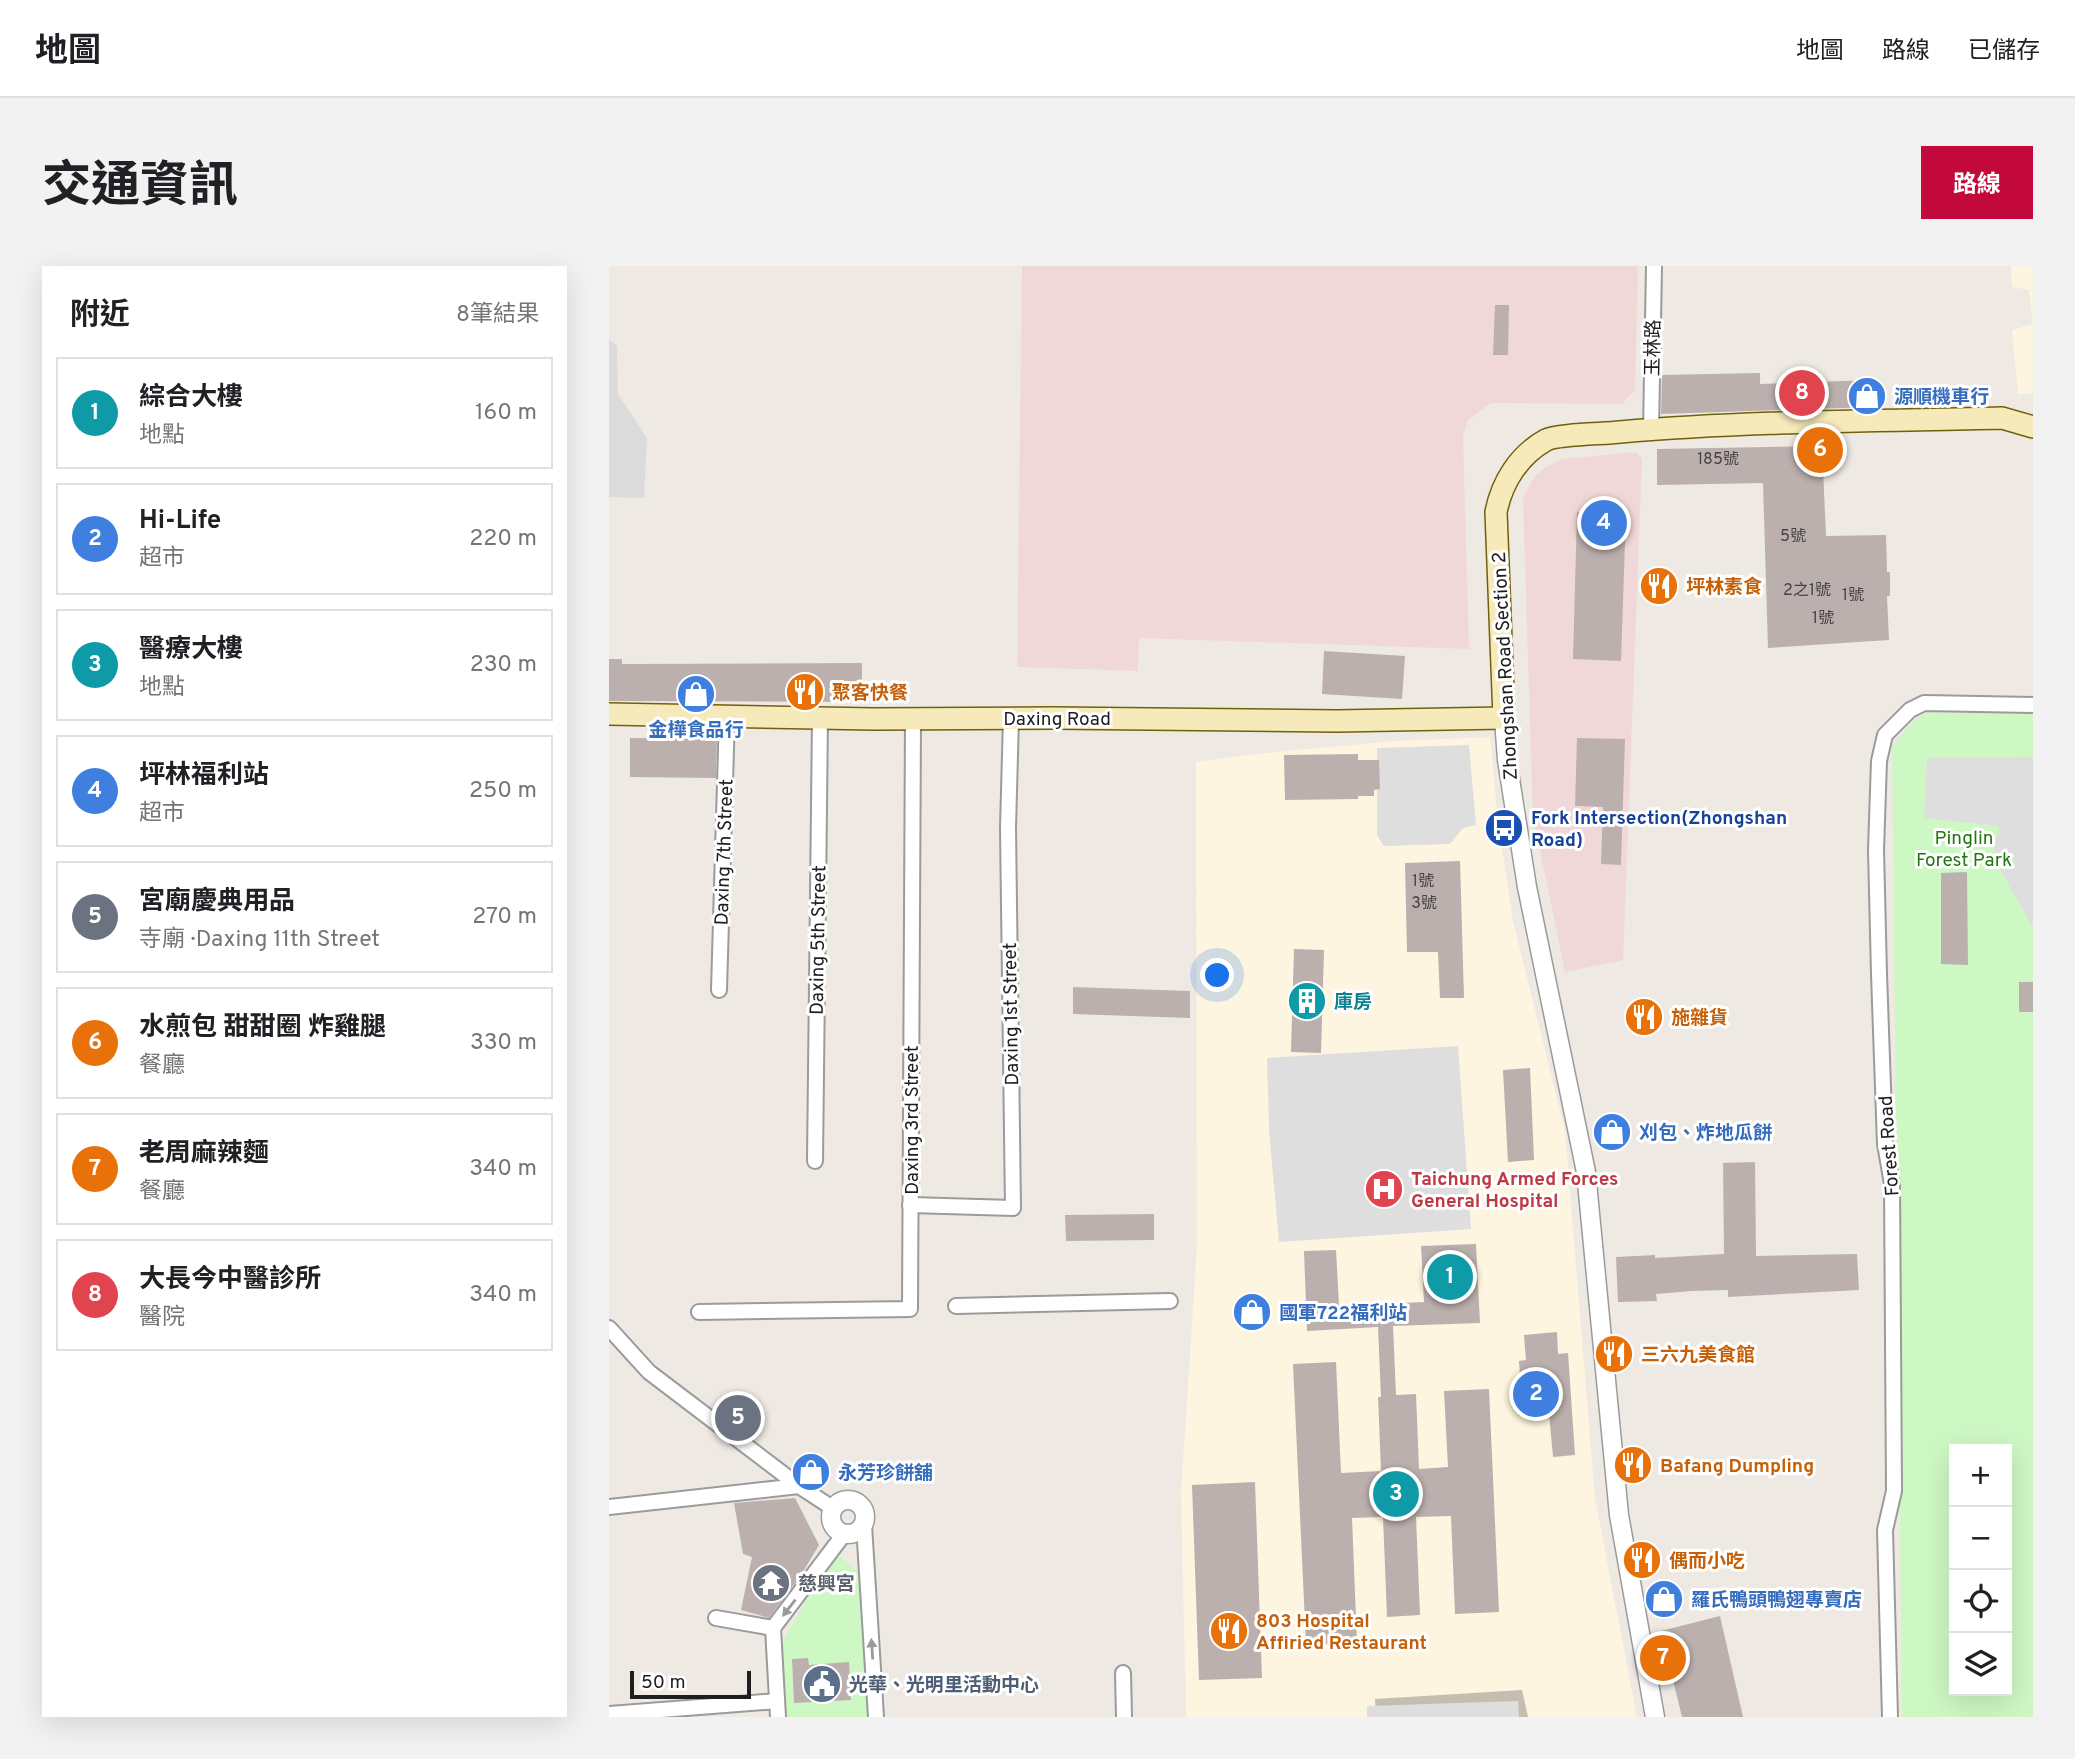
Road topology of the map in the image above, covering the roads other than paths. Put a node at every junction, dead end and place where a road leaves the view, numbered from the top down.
1 (1654, 266) edge
2 (2033, 427) edge
3 (1651, 430) junction
4 (2033, 705) edge
5 (609, 714) edge
6 (727, 714) junction
7 (820, 718) junction
8 (1011, 718) junction
9 (1504, 718) junction
10 (913, 719) junction
11 (719, 990) dead end
12 (815, 1161) dead end
13 (910, 1205) junction
14 (1170, 1301) dead end
15 (956, 1306) dead end
16 (699, 1312) dead end
17 (609, 1328) edge
18 (799, 1486) junction
19 (609, 1507) edge
20 (834, 1509) junction
21 (864, 1525) junction
22 (844, 1534) junction
23 (716, 1618) dead end
24 (773, 1629) junction
25 (1123, 1673) dead end
26 (777, 1701) junction
27 (609, 1714) edge
28 (778, 1717) edge
29 (876, 1717) edge
30 (1124, 1717) edge
31 (1655, 1717) edge
32 (1890, 1717) edge

1 - 3 street, 玉林路
2 - 3 main road, Zhongshan Road Section 2
3 - 9 main road, Zhongshan Road Section 2
4 - 32 street, Forest Road
5 - 6 main road, Daxing Road
6 - 7 main road, Daxing Road
6 - 11 street, Daxing 7th Street
7 - 10 main road, Daxing Road
7 - 12 street, Daxing 5th Street
8 - 9 main road, Daxing Road
8 - 10 main road, Daxing Road
8 - 13 street, Daxing 1st Street
9 - 31 street, Zhongshan Road Section 2
10 - 13 street, Daxing 3rd Street
13 - 16 street, Daxing 3rd Street
14 - 15 street
17 - 18 street
18 - 19 street
18 - 20 street
20 - 21 street
20 - 22 street
21 - 22 street
29 -> 21 street
22 -> 24 street
23 - 24 street
24 - 26 street
25 - 30 street
26 - 27 street
26 - 28 street

